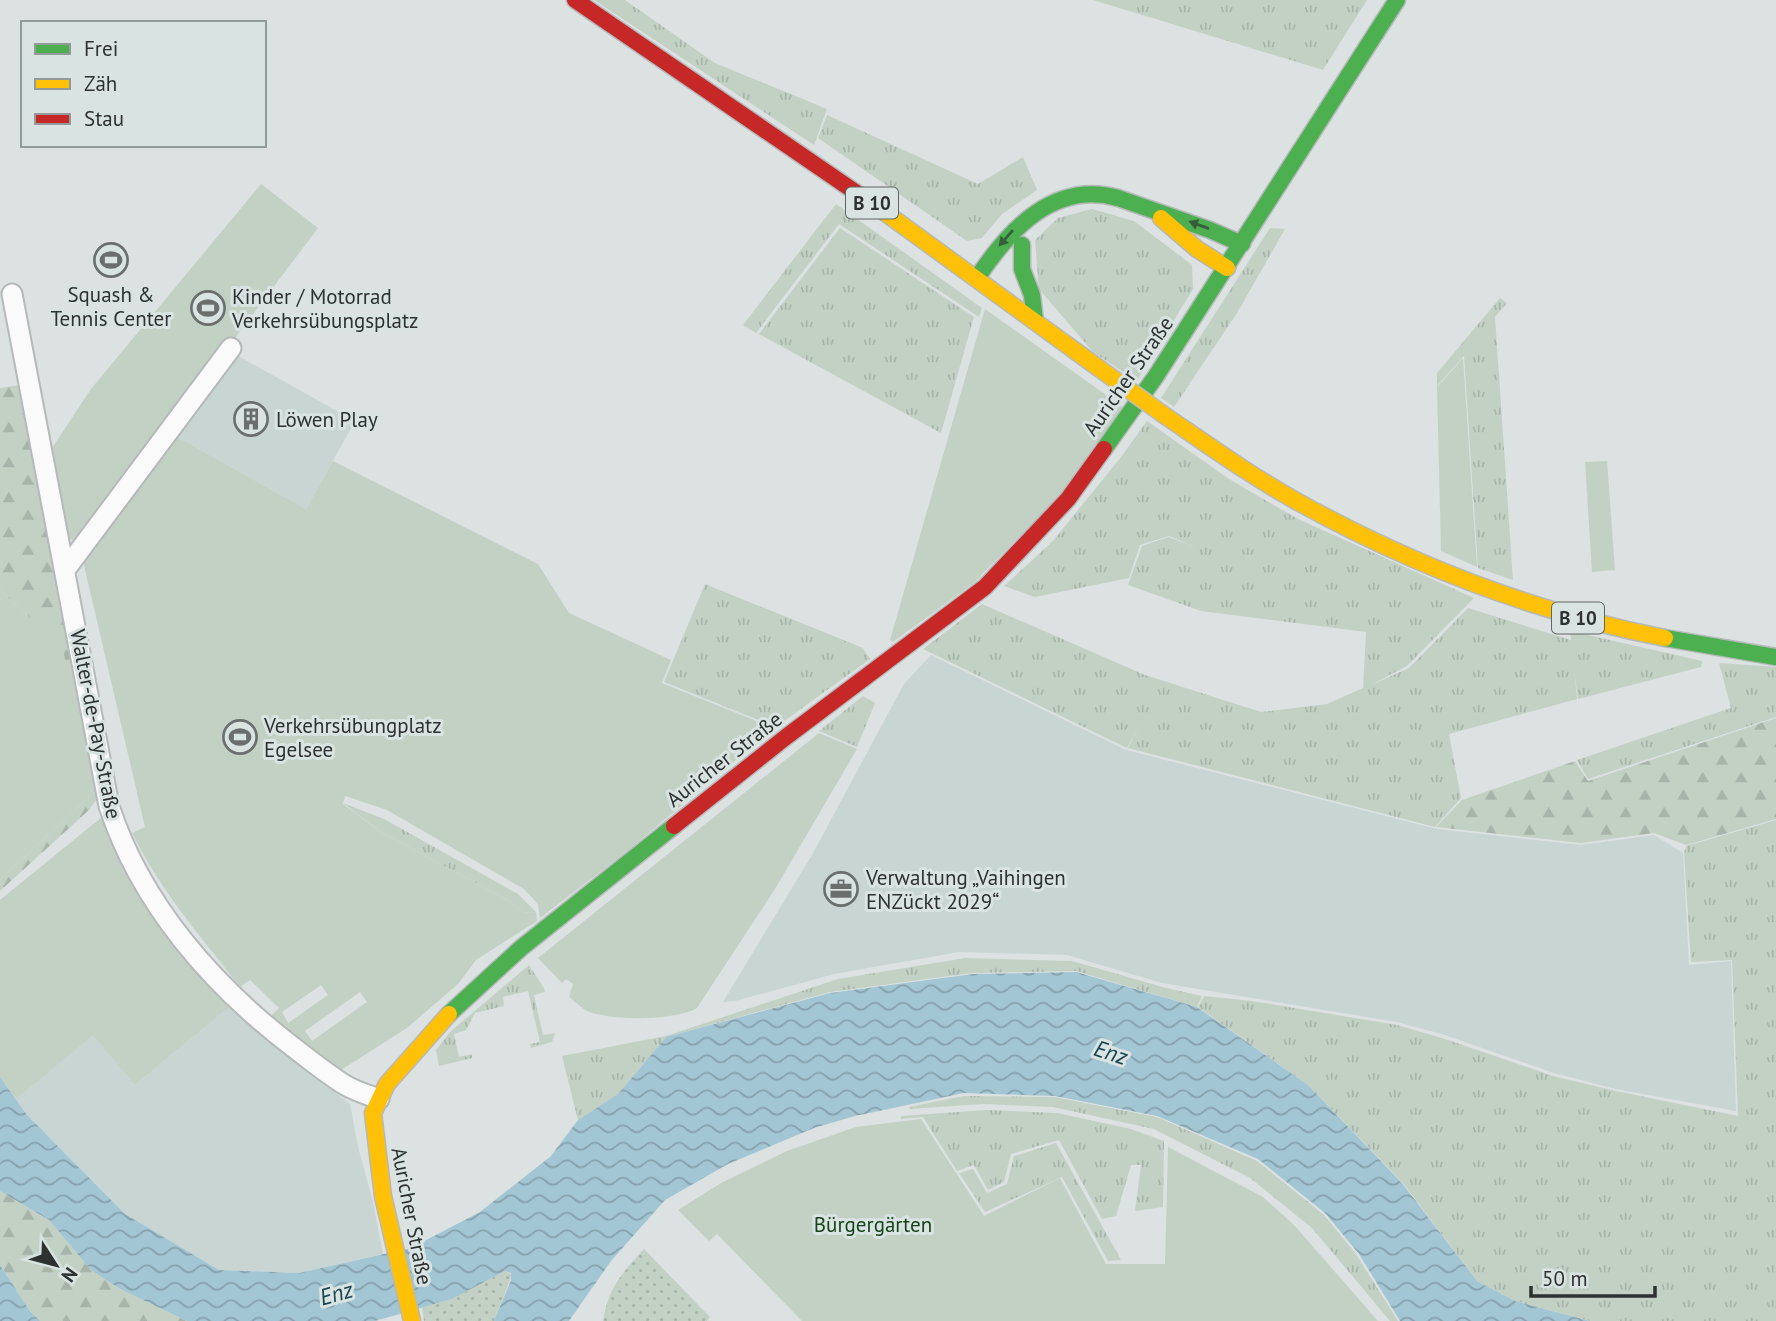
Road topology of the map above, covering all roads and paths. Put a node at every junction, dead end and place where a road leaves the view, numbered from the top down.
1 (575, 0) edge
2 (1397, 0) edge
3 (1042, 207) junction
4 (1155, 212) junction
5 (1242, 244) junction
6 (1023, 245) junction
7 (1227, 268) junction
8 (983, 282) junction
9 (12, 294) dead end
10 (1035, 321) junction
11 (231, 348) dead end
12 (65, 570) junction
13 (1776, 657) edge
14 (379, 1099) junction
15 (411, 1317) edge

1 - 8 main road, B 10
2 - 5 main road, Auricher Straße
3 - 4 main road
3 - 6 main road
3 -> 8 main road
5 -> 4 main road
4 - 7 main road
5 - 7 main road, Auricher Straße
6 - 8 main road
6 - 10 main road
7 - 14 main road, Auricher Straße
8 - 10 main road, B 10
9 - 12 street, Walter-de-Pay-Straße
10 - 13 main road, B 10, bridge
11 - 12 street
12 - 14 street, Walter-de-Pay-Straße
14 - 15 main road, Auricher Straße

